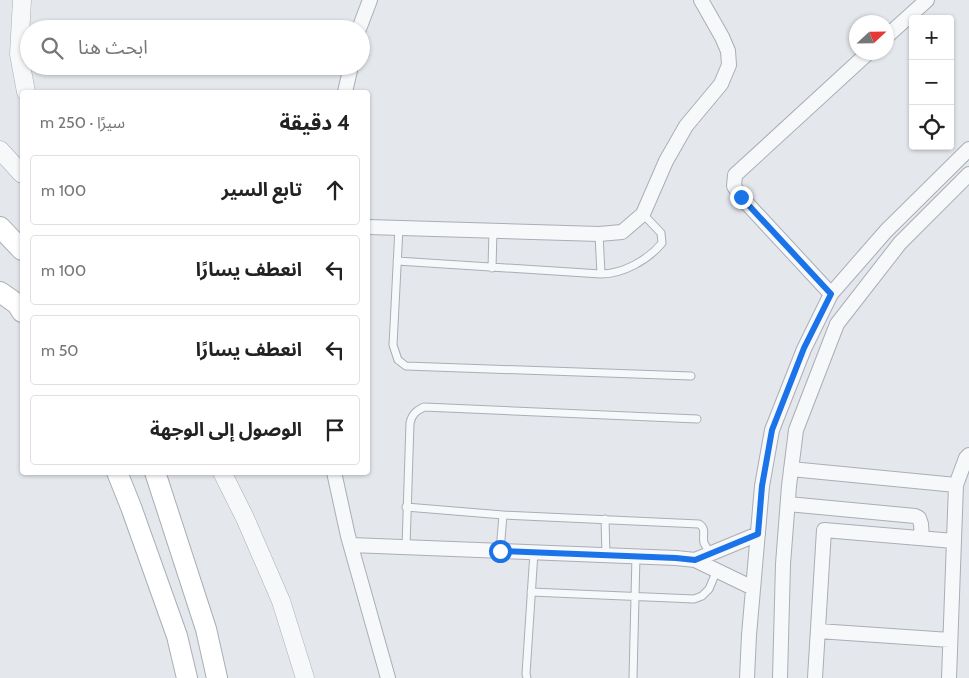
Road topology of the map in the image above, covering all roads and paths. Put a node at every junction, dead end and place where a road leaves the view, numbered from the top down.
1 (22, 0) edge
2 (370, 0) edge
3 (701, 0) edge
4 (927, 0) edge
5 (21, 20) edge
6 (362, 20) edge
7 (894, 30) edge
8 (20, 36) edge
9 (20, 59) edge
10 (860, 60) edge
11 (23, 75) edge
12 (349, 75) edge
13 (26, 90) edge
14 (345, 90) edge
15 (969, 149) edge
16 (0, 150) edge
17 (20, 172) edge
18 (969, 174) edge
19 (643, 214) junction
20 (0, 227) edge
21 (370, 227) edge
22 (399, 228) junction
23 (493, 231) junction
24 (599, 234) junction
25 (20, 248) edge
26 (397, 261) junction
27 (492, 268) junction
28 (601, 274) junction
29 (0, 292) edge
30 (831, 294) junction
31 (20, 309) edge
32 (691, 376) dead end
33 (697, 419) dead end
34 (969, 455) edge
35 (792, 469) junction
36 (118, 475) edge
37 (155, 475) edge
38 (224, 475) edge
39 (335, 475) edge
40 (956, 485) junction
41 (788, 504) junction
42 (406, 507) junction
43 (826, 508) junction
44 (502, 515) junction
45 (606, 519) junction
46 (824, 530) junction
47 (758, 534) junction
48 (922, 538) junction
49 (954, 541) junction
50 (351, 545) junction
51 (406, 547) junction
52 (500, 551) junction
53 (534, 552) junction
54 (710, 554) junction
55 (606, 555) junction
56 (636, 556) junction
57 (695, 560) junction
58 (716, 570) junction
59 (753, 588) junction
60 (531, 592) junction
61 (635, 597) junction
62 (818, 631) junction
63 (950, 640) junction
64 (187, 678) edge
65 (218, 678) edge
66 (305, 678) edge
67 (388, 678) edge
68 (527, 678) edge
69 (633, 678) edge
70 (747, 678) edge
71 (780, 678) edge
72 (815, 678) edge
73 (949, 678) edge

1 - 5 street
2 - 6 street
3 - 19 street
4 - 7 street
8 - 9 street
10 - 30 street
11 - 13 street
12 - 14 street
15 - 30 street
16 - 17 street
18 - 35 street
19 - 24 street
19 - 28 lane
20 - 25 main road
21 - 22 street
22 - 23 street
22 - 26 lane
23 - 24 street
23 - 27 lane
24 - 28 lane
26 - 27 lane
26 - 32 lane
27 - 28 lane
29 - 31 main road
30 - 47 street
33 - 42 lane
34 - 40 street
35 - 40 street
35 - 41 street
36 - 64 main road
37 - 65 main road
38 - 66 street
39 - 50 street
40 - 49 street
41 - 43 street
41 - 71 street
42 - 44 lane
42 - 51 lane
43 - 46 street
43 - 48 street
44 - 45 lane
44 - 52 lane
45 - 54 lane
45 - 55 lane
46 - 48 street
46 - 62 street
47 - 54 street
47 - 59 street
48 - 49 street
49 - 63 street
50 - 51 street
50 - 67 street
51 - 52 street
52 - 53 street
53 - 55 street
53 - 60 lane
54 - 57 street
55 - 56 street
56 - 57 street
56 - 61 lane
57 - 58 street
58 - 59 street
58 - 61 lane
59 - 70 street
60 - 61 lane
60 - 68 lane
61 - 69 lane
62 - 63 street
62 - 72 street
63 - 73 street

